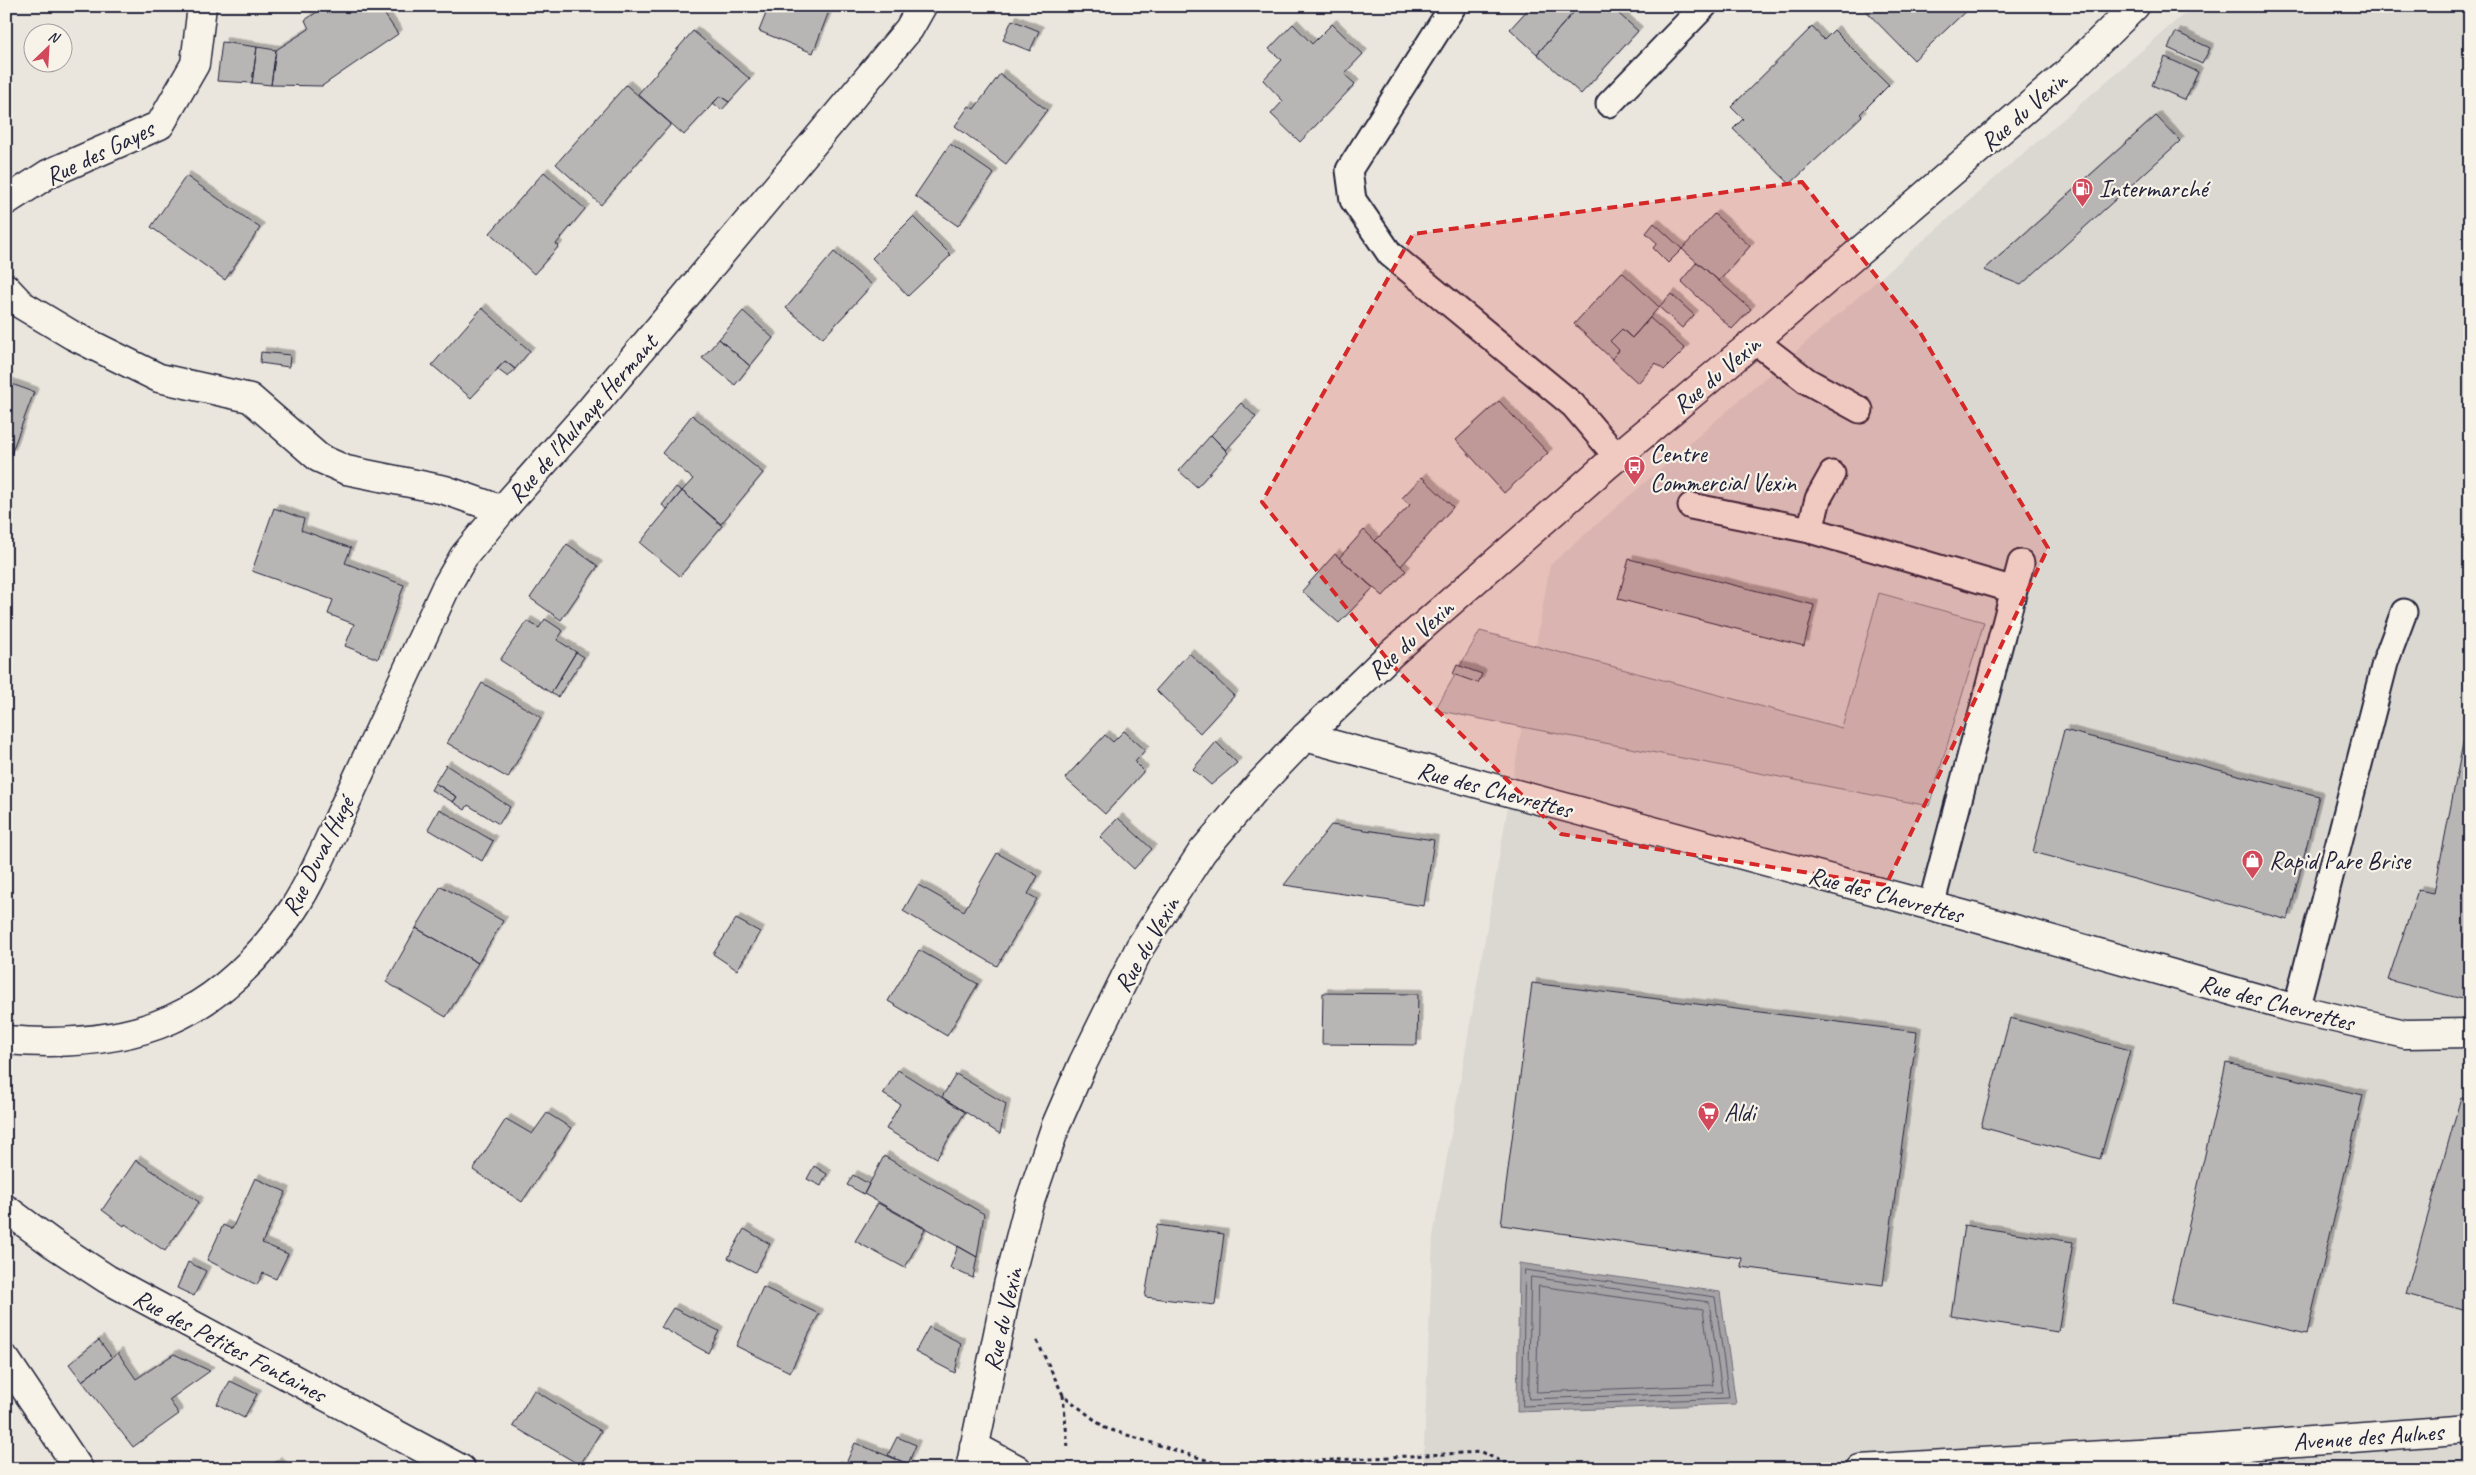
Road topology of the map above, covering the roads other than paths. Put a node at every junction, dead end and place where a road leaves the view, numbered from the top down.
1 (202, 6) edge
2 (922, 6) edge
3 (1452, 6) edge
4 (1704, 6) edge
5 (2135, 6) edge
6 (1609, 104) dead end
7 (6, 202) edge
8 (6, 288) edge
9 (1755, 341) junction
10 (1860, 410) dead end
11 (1618, 457) junction
12 (1832, 474) dead end
13 (1691, 506) dead end
14 (502, 510) junction
15 (1810, 530) junction
16 (2021, 563) dead end
17 (2014, 590) junction
18 (2404, 612) dead end
19 (1305, 737) junction
20 (1931, 906) junction
21 (2296, 1010) junction
22 (2470, 1033) edge
23 (6, 1040) edge
24 (6, 1209) edge
25 (6, 1360) edge
26 (2470, 1429) edge
27 (972, 1457) edge
28 (78, 1469) edge
29 (461, 1469) edge
30 (1017, 1469) edge
31 (1860, 1469) edge

1 - 7 street, Rue des Gayes
2 - 14 street, Rue de l'Aulnaye Hermant
3 - 11 lane
4 - 6 lane
5 - 9 street, Rue du Vexin
8 - 14 street, Rue de l'Aulnaye Hermant
9 - 10 lane
9 - 11 street, Rue du Vexin
11 - 19 street, Rue du Vexin
12 - 15 lane
13 - 15 lane
14 - 23 street, Rue Duval Hugé
15 - 17 lane
16 - 17 lane
17 - 20 lane
18 - 21 lane
19 - 20 street, Rue des Chevrettes
19 - 27 street, Rue du Vexin
20 - 21 street, Rue des Chevrettes
21 - 22 street, Rue des Chevrettes
24 - 29 street, Rue des Petites Fontaines
25 - 28 street
26 - 31 street, Avenue des Aulnes
27 - 30 street

